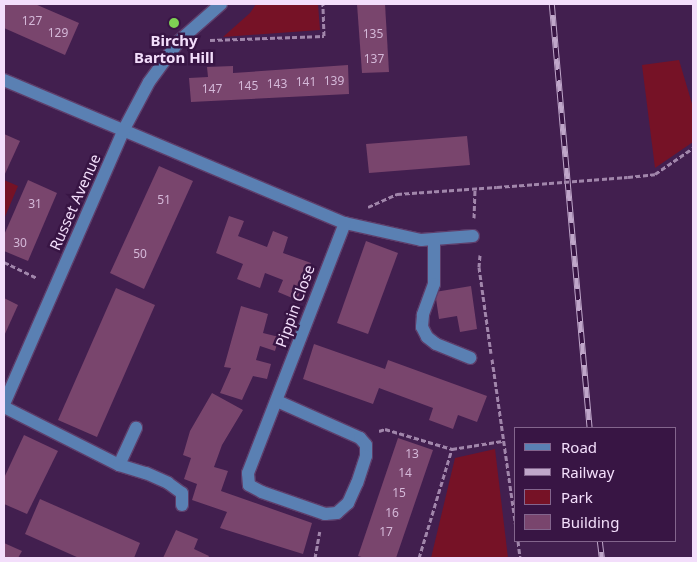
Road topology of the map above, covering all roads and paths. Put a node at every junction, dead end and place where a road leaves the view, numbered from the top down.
1 (221, 4) edge
2 (323, 4) edge
3 (179, 41) junction
4 (4, 80) edge
5 (123, 131) junction
6 (693, 148) edge
7 (475, 188) junction
8 (341, 222) junction
9 (473, 236) junction
10 (434, 241) junction
11 (4, 262) edge
12 (56, 286) junction
13 (470, 358) dead end
14 (277, 401) junction
15 (4, 405) edge
16 (136, 428) dead end
17 (360, 438) junction
18 (502, 441) junction
19 (452, 449) junction
20 (119, 465) junction
21 (182, 505) dead end
22 (325, 514) junction
23 (514, 516) edge
24 (518, 542) edge
25 (315, 558) edge
26 (419, 558) edge
27 (520, 558) edge

1 - 3 street, Russet Avenue
2 - 3 path
3 - 5 street, Russet Avenue
4 - 5 street
5 - 8 street
5 - 12 street, Russet Avenue
6 - 7 path, bridge
7 - 8 path
7 - 9 path
8 - 10 street
8 - 14 street, Pippin Close
9 - 10 street
9 - 18 path
10 - 13 street
11 - 12 path
12 - 15 street, Russet Avenue
14 - 17 street
14 - 22 street, Pippin Close
15 - 20 street
16 - 20 street
17 - 19 path
17 - 22 street
18 - 19 path
18 - 23 path
19 - 26 path
20 - 21 street
22 - 25 path
24 - 27 path

